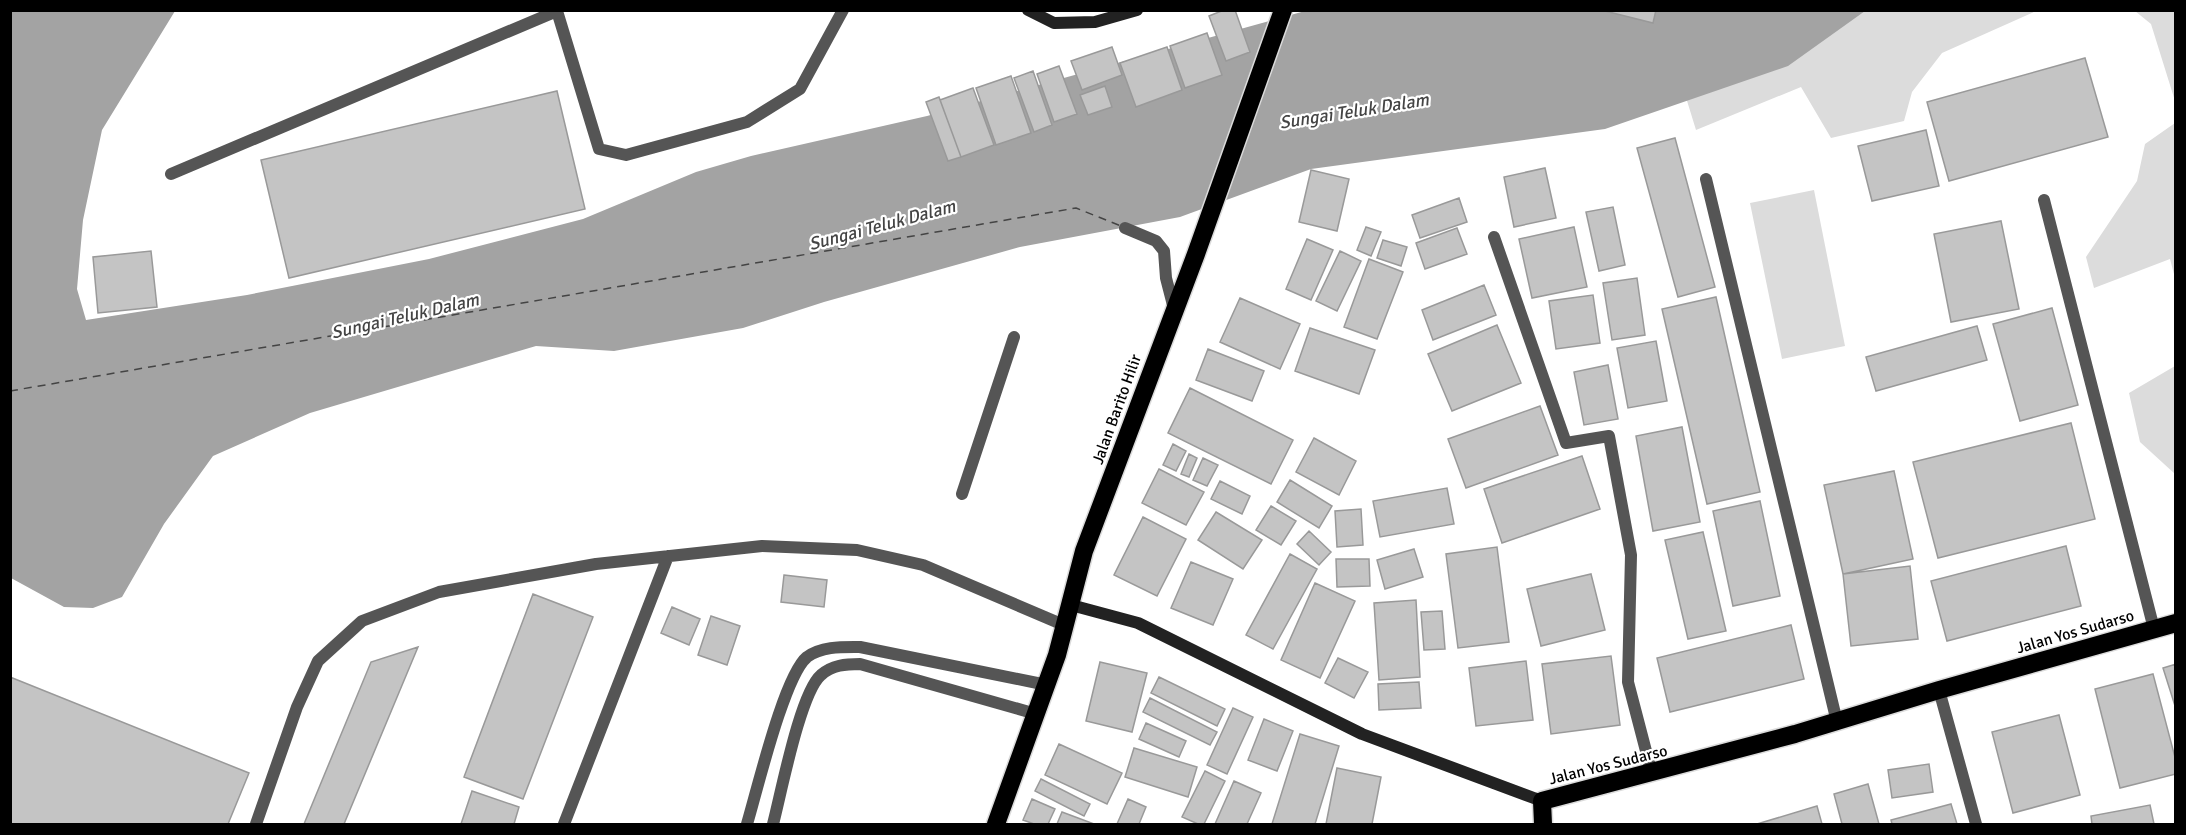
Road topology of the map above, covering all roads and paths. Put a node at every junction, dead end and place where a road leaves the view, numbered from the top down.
1 (843, 10) edge
2 (1028, 10) edge
3 (1137, 10) edge
4 (1284, 10) edge
5 (171, 174) dead end
6 (1706, 179) dead end
7 (2044, 200) dead end
8 (1125, 228) dead end
9 (1494, 237) dead end
10 (1174, 309) junction
11 (1014, 337) dead end
12 (962, 494) dead end
13 (668, 556) junction
14 (1071, 605) junction
15 (2175, 623) edge
16 (1066, 626) junction
17 (2154, 629) junction
18 (805, 658) junction
19 (819, 676) junction
20 (1047, 685) junction
21 (1939, 690) junction
22 (1036, 714) junction
23 (1838, 722) junction
24 (1652, 774) junction
25 (1542, 801) junction
26 (256, 825) edge
27 (564, 825) edge
28 (747, 825) edge
29 (773, 825) edge
30 (996, 825) edge
31 (1543, 825) edge
32 (1976, 825) edge

1 - 5 street
2 - 3 street
4 - 10 highway, Jalan Barito Hilir
6 - 23 street
7 - 17 street
8 - 10 street
9 - 24 street
10 - 14 highway, Jalan Barito Hilir
11 - 12 street
13 - 16 street
13 - 26 street
13 - 27 street
14 - 16 highway, Jalan Barito Hilir
14 - 25 street, Jalan Yos Sudarso
15 - 17 highway, Jalan Yos Sudarso
16 - 20 highway, Jalan Barito Hilir
17 - 21 highway, Jalan Yos Sudarso
18 - 19 street
18 - 20 street
18 - 28 street
19 - 22 street
19 - 29 street
20 - 22 highway, Jalan Barito Hilir
21 - 23 highway, Jalan Yos Sudarso
21 - 32 street
22 - 30 highway, Jalan Barito Hilir
23 - 24 highway, Jalan Yos Sudarso
24 - 25 highway, Jalan Yos Sudarso
25 - 31 highway

